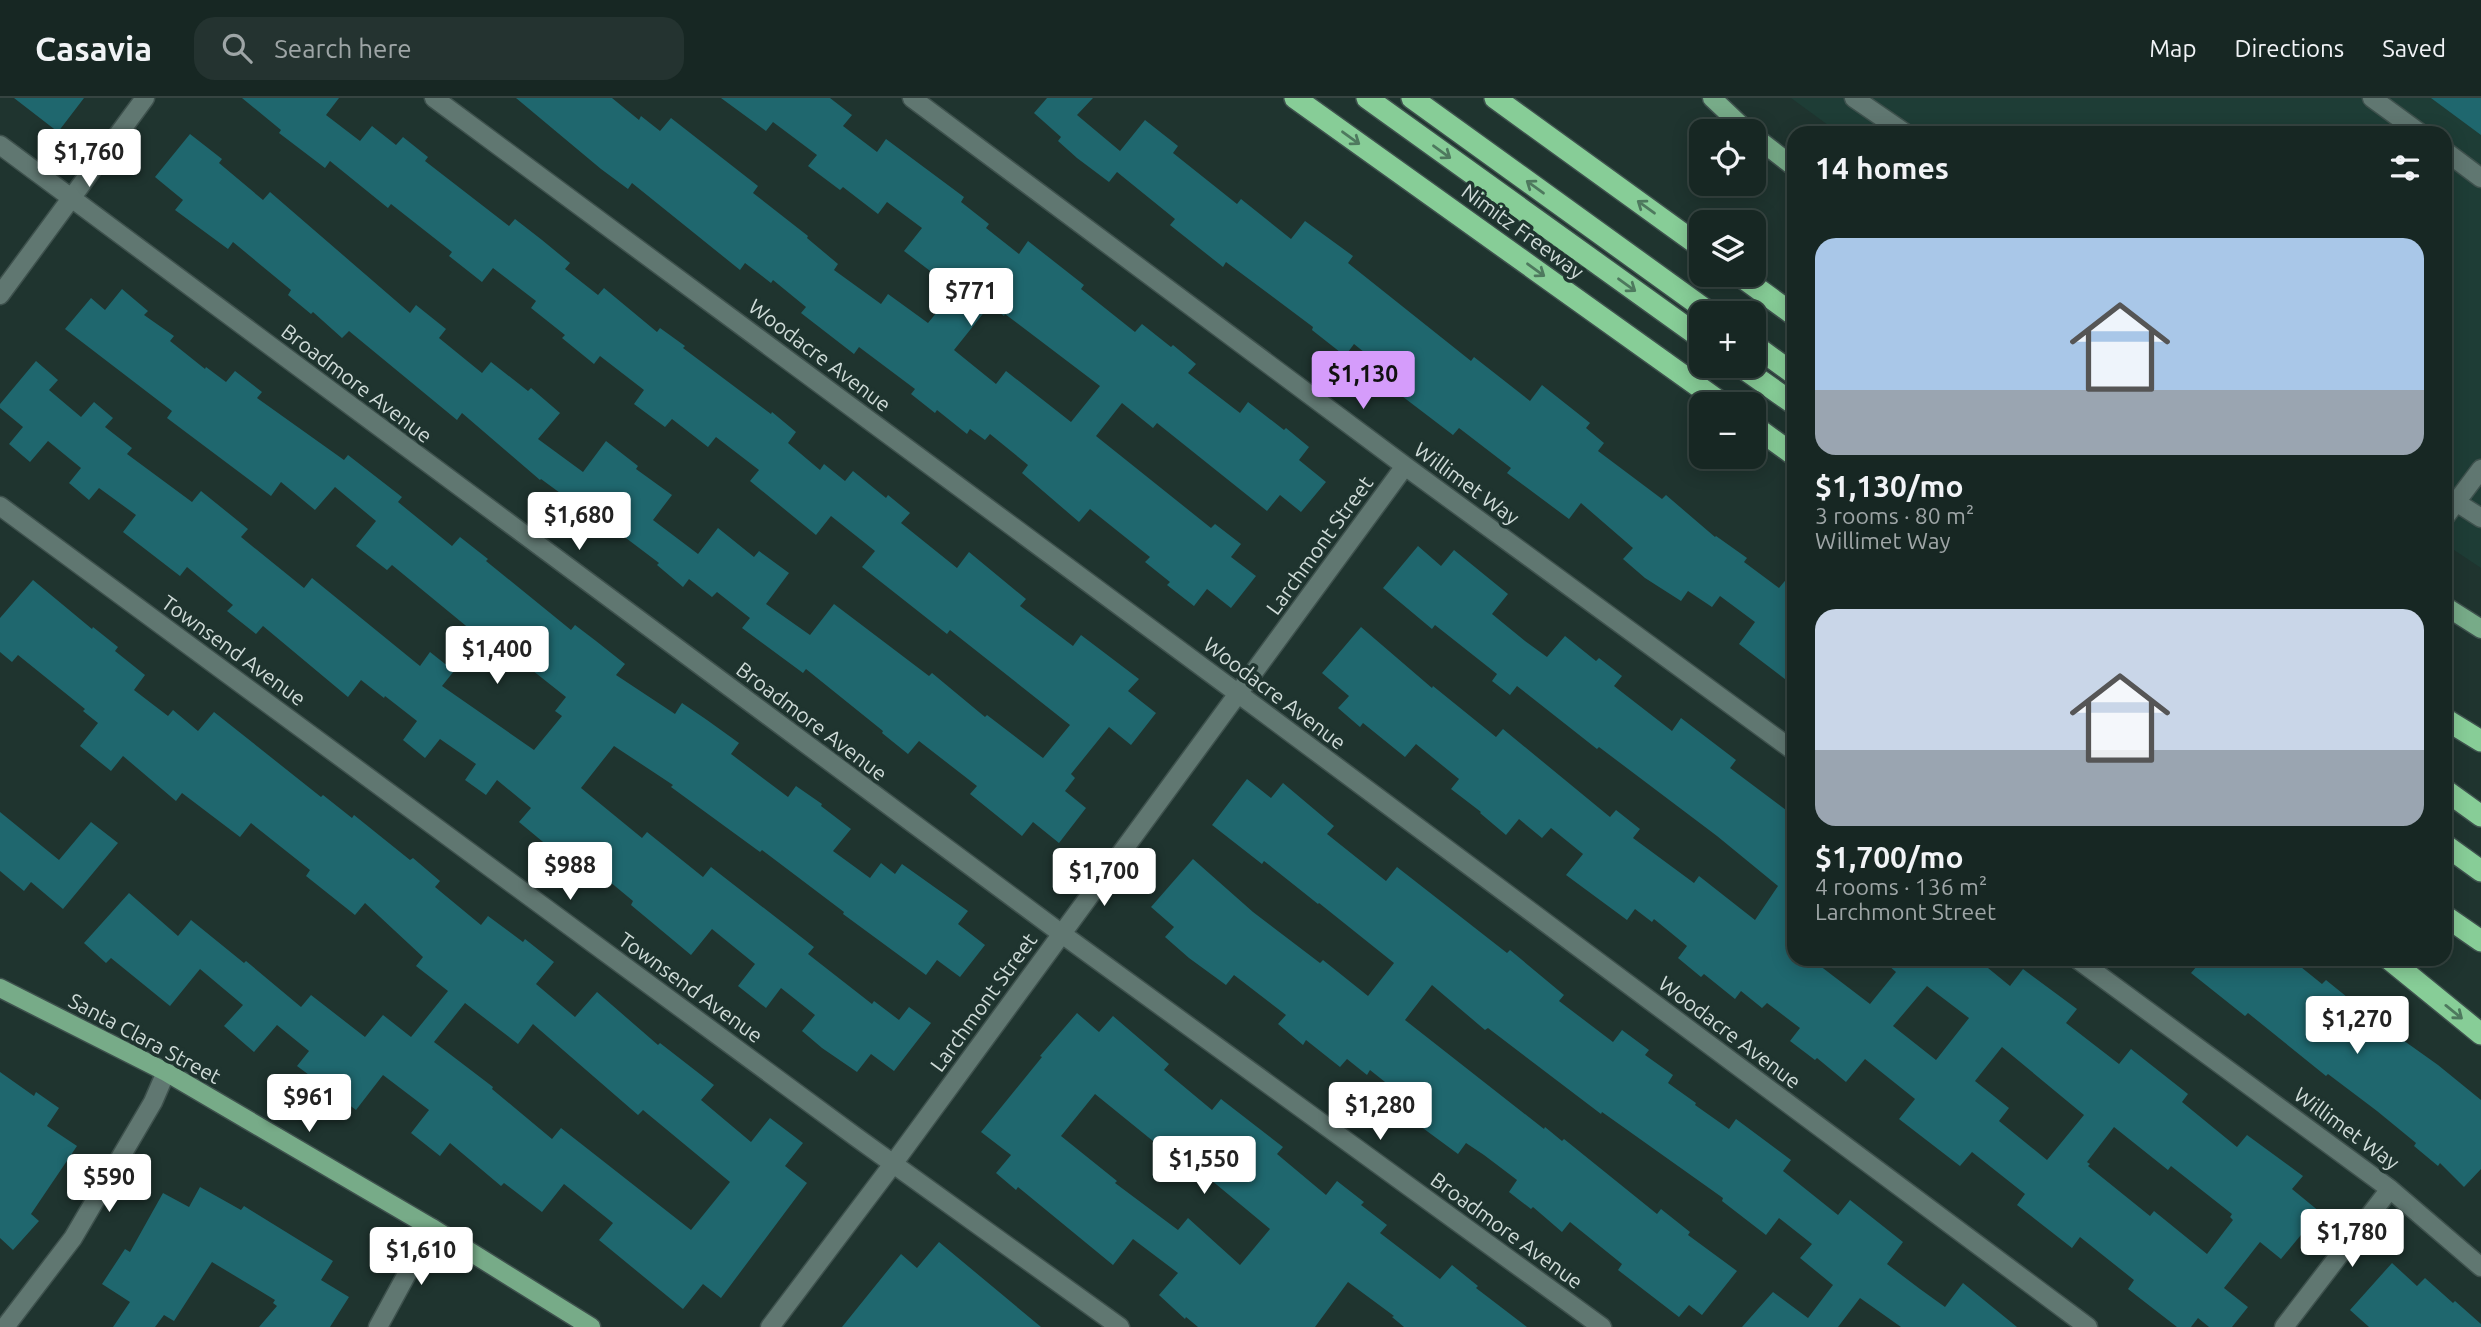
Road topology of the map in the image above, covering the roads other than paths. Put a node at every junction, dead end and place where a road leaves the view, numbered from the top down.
1 (145, 98) edge
2 (434, 98) edge
3 (912, 98) edge
4 (1295, 98) edge
5 (1367, 98) edge
6 (1412, 98) edge
7 (1495, 98) edge
8 (1712, 98) edge
9 (1854, 98) edge
10 (2372, 98) edge
11 (1734, 119) edge
12 (1895, 126) edge
13 (2410, 126) edge
14 (0, 145) edge
15 (1766, 145) edge
16 (2452, 156) edge
17 (1787, 161) edge
18 (2481, 178) edge
19 (69, 198) junction
20 (1689, 238) edge
21 (1756, 287) edge
22 (0, 295) edge
23 (1693, 301) edge
24 (1787, 310) edge
25 (1689, 329) edge
26 (1766, 354) edge
27 (1787, 369) edge
28 (1757, 378) edge
29 (1706, 392) edge
30 (1787, 399) edge
31 (1766, 435) edge
32 (1787, 450) edge
33 (1405, 466) junction
34 (2481, 469) edge
35 (2456, 502) junction
36 (0, 506) edge
37 (2452, 507) edge
38 (2481, 518) edge
39 (2452, 610) edge
40 (2481, 629) edge
41 (1238, 693) junction
42 (2452, 723) edge
43 (2481, 741) edge
44 (1787, 746) edge
45 (2452, 795) edge
46 (2481, 816) edge
47 (2452, 850) edge
48 (2481, 871) edge
49 (2452, 921) edge
50 (1062, 934) junction
51 (2481, 941) edge
52 (2087, 966) edge
53 (2398, 966) edge
54 (0, 988) edge
55 (2481, 1034) edge
56 (166, 1072) junction
57 (893, 1164) junction
58 (2390, 1189) junction
59 (432, 1228) junction
60 (2481, 1268) edge
61 (5, 1327) edge
62 (378, 1327) edge
63 (591, 1327) edge
64 (770, 1327) edge
65 (1120, 1327) edge
66 (1602, 1327) edge
67 (2088, 1327) edge
68 (2284, 1327) edge

1 - 19 street
2 - 41 street, Woodacre Avenue
3 - 33 street, Willimet Way
4 -> 29 highway, Nimitz Freeway
5 -> 25 highway
23 -> 6 highway
20 -> 7 highway
8 - 11 main road
9 - 12 street
10 - 13 street
14 - 19 street, Broadmore Avenue
15 - 17 main road
16 - 18 street
19 - 22 street
19 - 50 street, Broadmore Avenue
21 - 24 highway
26 - 27 highway
28 - 30 highway
31 - 32 highway
33 - 41 street, Larchmont Street
33 - 44 street, Willimet Way
34 - 35 street
35 - 37 street
35 - 38 street
36 - 57 street, Townsend Avenue
39 - 40 main road
41 - 50 street, Larchmont Street
41 - 67 street, Woodacre Avenue
42 - 43 highway
45 - 46 highway
47 - 48 highway
49 - 51 highway
50 - 57 street, Larchmont Street
50 - 66 street, Broadmore Avenue
52 - 58 street, Willimet Way
53 -> 55 highway
54 - 56 main road, Santa Clara Street
56 - 59 main road, Santa Clara Street
56 - 61 street
57 - 64 street, Larchmont Street
57 - 65 street, Townsend Avenue
58 - 60 street, Willimet Way
58 - 68 street
59 - 62 street
59 - 63 main road, Santa Clara Street

